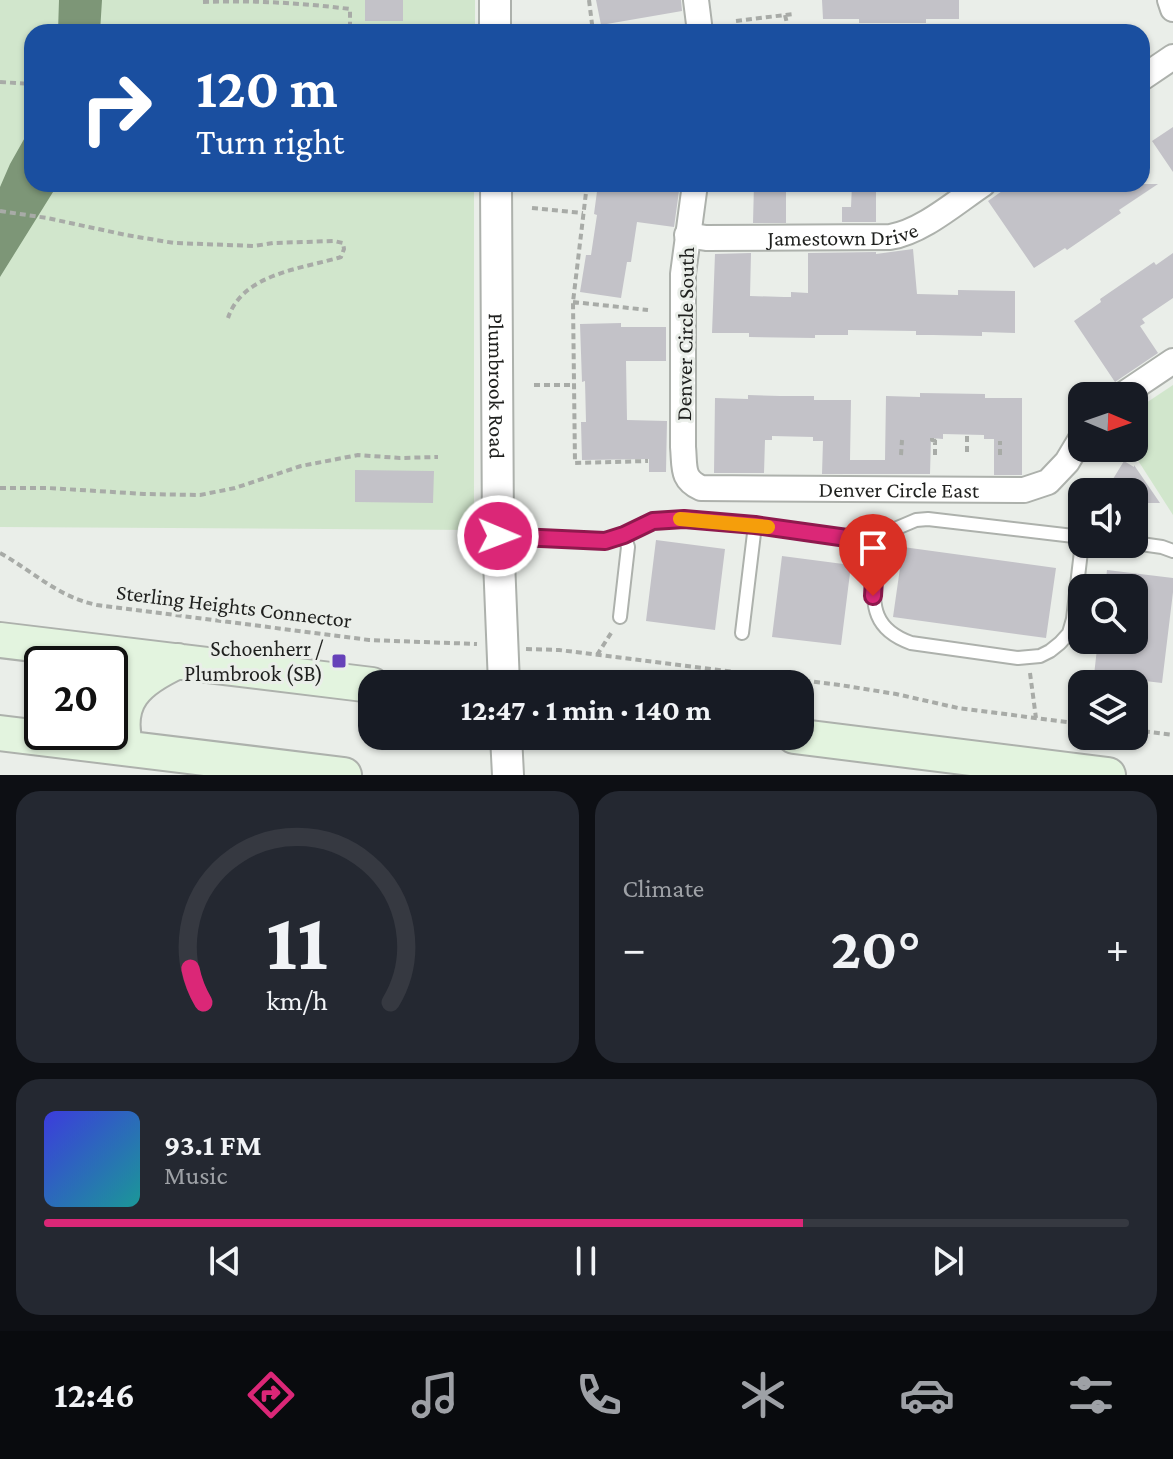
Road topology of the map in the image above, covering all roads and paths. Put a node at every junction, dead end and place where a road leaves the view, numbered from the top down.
1 (495, 0) edge
2 (589, 0) edge
3 (696, 0) edge
4 (1170, 0) edge
5 (203, 2) dead end
6 (1173, 9) edge
7 (793, 14) dead end
8 (785, 15) junction
9 (736, 21) dead end
10 (350, 24) edge
11 (495, 24) edge
12 (592, 24) edge
13 (699, 24) edge
14 (787, 24) edge
15 (1173, 57) edge
16 (1150, 73) edge
17 (0, 82) edge
18 (24, 84) edge
19 (496, 192) edge
20 (586, 192) edge
21 (694, 192) edge
22 (971, 192) edge
23 (532, 208) dead end
24 (0, 211) edge
25 (583, 213) junction
26 (687, 235) junction
27 (573, 302) junction
28 (648, 310) dead end
29 (228, 318) dead end
30 (1173, 361) edge
31 (1142, 382) edge
32 (534, 385) dead end
33 (574, 385) junction
34 (967, 435) dead end
35 (902, 439) dead end
36 (935, 439) dead end
37 (1000, 440) dead end
38 (901, 455) dead end
39 (935, 455) dead end
40 (967, 455) dead end
41 (1000, 455) dead end
42 (438, 457) dead end
43 (1068, 460) edge
44 (648, 461) dead end
45 (691, 483) joint
46 (0, 488) edge
47 (755, 525) junction
48 (624, 535) junction
49 (498, 536) junction
50 (871, 537) junction
51 (1068, 538) edge
52 (1148, 545) edge
53 (1173, 551) edge
54 (0, 553) edge
55 (1080, 558) edge
56 (620, 617) joint
57 (742, 633) dead end
58 (0, 640) edge
59 (479, 644) dead end
60 (528, 650) dead end
61 (597, 655) junction
62 (1029, 658) junction
63 (178, 661) junction
64 (503, 670) edge
65 (358, 683) edge
66 (128, 699) edge
67 (1036, 718) junction
68 (1068, 722) edge
69 (1148, 732) edge
70 (0, 733) edge
71 (1173, 735) edge
72 (24, 736) edge
73 (814, 741) edge
74 (128, 748) edge
75 (507, 750) edge
76 (899, 762) edge
77 (344, 775) edge
78 (508, 775) edge
79 (1108, 775) edge

1 - 11 street
2 - 12 path
3 - 13 street
4 - 6 street
5 - 10 path
7 - 8 path
8 - 9 path
8 - 14 path
15 - 16 street
17 - 18 path
19 - 49 street, Plumbrook Road
20 - 25 path
21 - 26 street, Denver Circle South
22 - 26 street, Jamestown Drive
23 - 25 path
24 - 29 path
25 - 27 path
26 - 45 street, Denver Circle South
27 - 28 path
27 - 33 path
30 - 31 street
32 - 33 path
33 - 44 path
34 - 40 path
35 - 38 path
36 - 39 path
37 - 41 path
42 - 46 path
43 - 45 street, Denver Circle East
47 - 48 lane
47 - 50 lane
47 - 57 lane
48 - 49 lane
48 - 56 lane
49 - 64 street, Plumbrook Road
50 - 51 lane
50 - 62 lane
52 - 53 lane
54 - 59 path, Sterling Heights Connector
55 - 62 lane
56 - 61 path
58 - 63 main road
60 - 61 path
61 - 67 path
62 - 67 path
63 - 65 main road
63 - 66 main road
67 - 68 path
69 - 71 path
70 - 72 main road
73 - 76 main road
74 - 77 main road
75 - 78 street
76 - 79 main road

